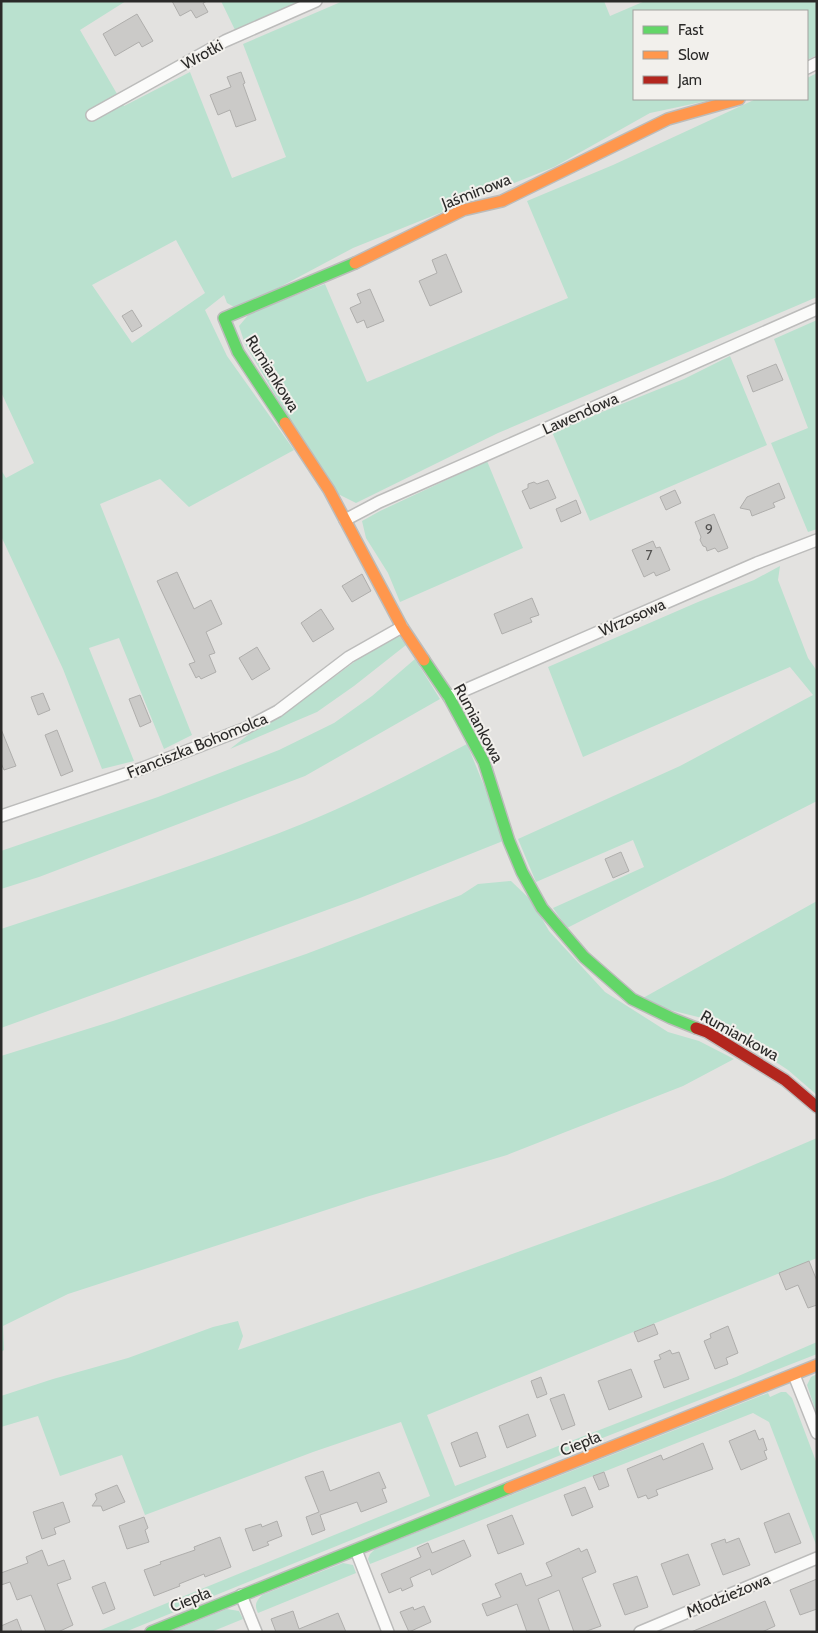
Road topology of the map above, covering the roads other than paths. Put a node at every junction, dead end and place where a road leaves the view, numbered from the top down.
1 (316, 1) edge
2 (735, 100) edge
3 (92, 115) dead end
4 (817, 309) edge
5 (224, 318) joint
6 (345, 520) junction
7 (817, 540) edge
8 (402, 627) junction
9 (449, 697) junction
10 (1, 816) edge
11 (817, 1107) edge
12 (817, 1365) edge
13 (794, 1375) junction
14 (817, 1434) edge
15 (356, 1550) junction
16 (817, 1558) edge
17 (242, 1595) junction
18 (151, 1632) edge
19 (256, 1632) edge
20 (388, 1632) edge
21 (640, 1632) edge

1 - 3 street, Wrotki
2 - 5 street, Jaśminowa
4 - 6 street, Lawendowa
5 - 6 street, Rumiankowa
6 - 8 street, Rumiankowa
7 - 9 street, Wrzosowa
8 - 9 street, Rumiankowa
8 - 10 street, Franciszka Bohomolca
9 - 11 street, Rumiankowa
12 - 13 street, Ciepła
13 - 14 street
13 - 15 street, Ciepła
15 - 17 street, Ciepła
15 - 20 street
16 - 21 street, Młodzieżowa
17 - 18 street, Ciepła
17 - 19 street

